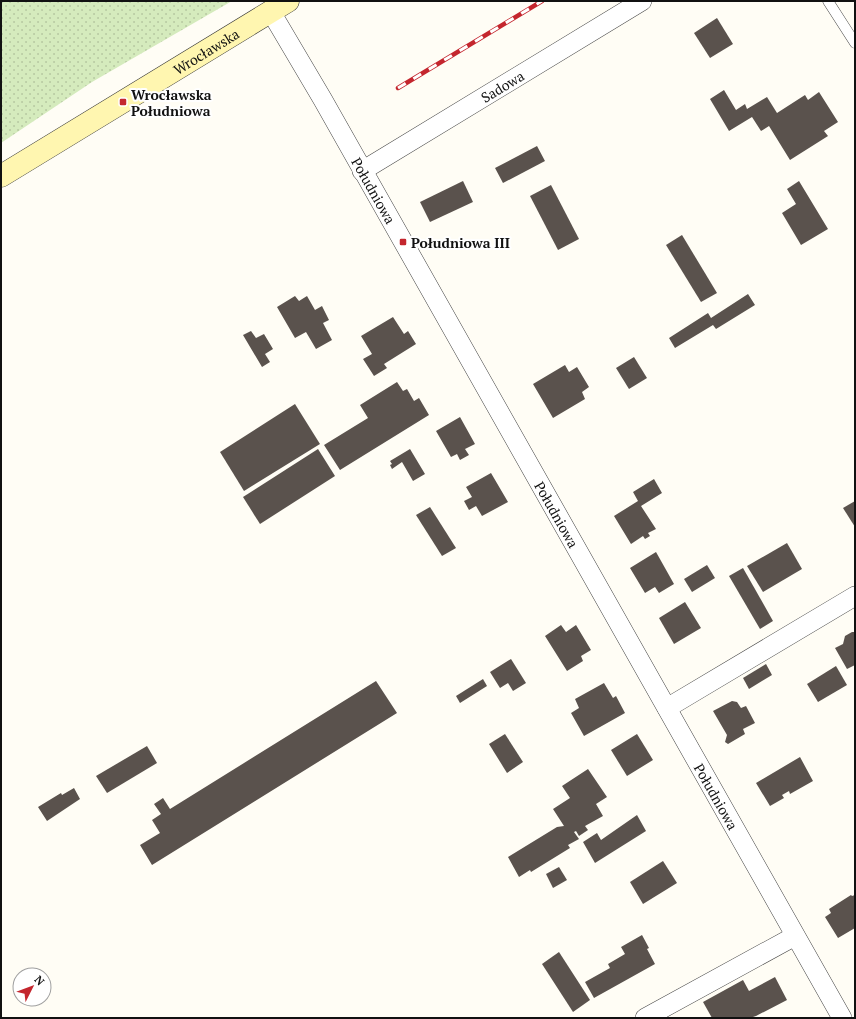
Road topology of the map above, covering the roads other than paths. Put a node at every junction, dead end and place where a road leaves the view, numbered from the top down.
1 (642, 1) edge
2 (828, 1) edge
3 (279, 12) edge
4 (855, 43) edge
5 (362, 171) junction
6 (1, 176) edge
7 (855, 596) edge
8 (668, 708) junction
9 (795, 936) junction
10 (645, 1018) edge
11 (842, 1018) edge

1 - 5 street, Sadowa
2 - 4 lane
3 - 5 street, Południowa
3 - 6 main road, Wrocławska
5 - 8 street, Południowa
7 - 8 street
8 - 9 street, Południowa
9 - 10 street
9 - 11 street, Południowa

